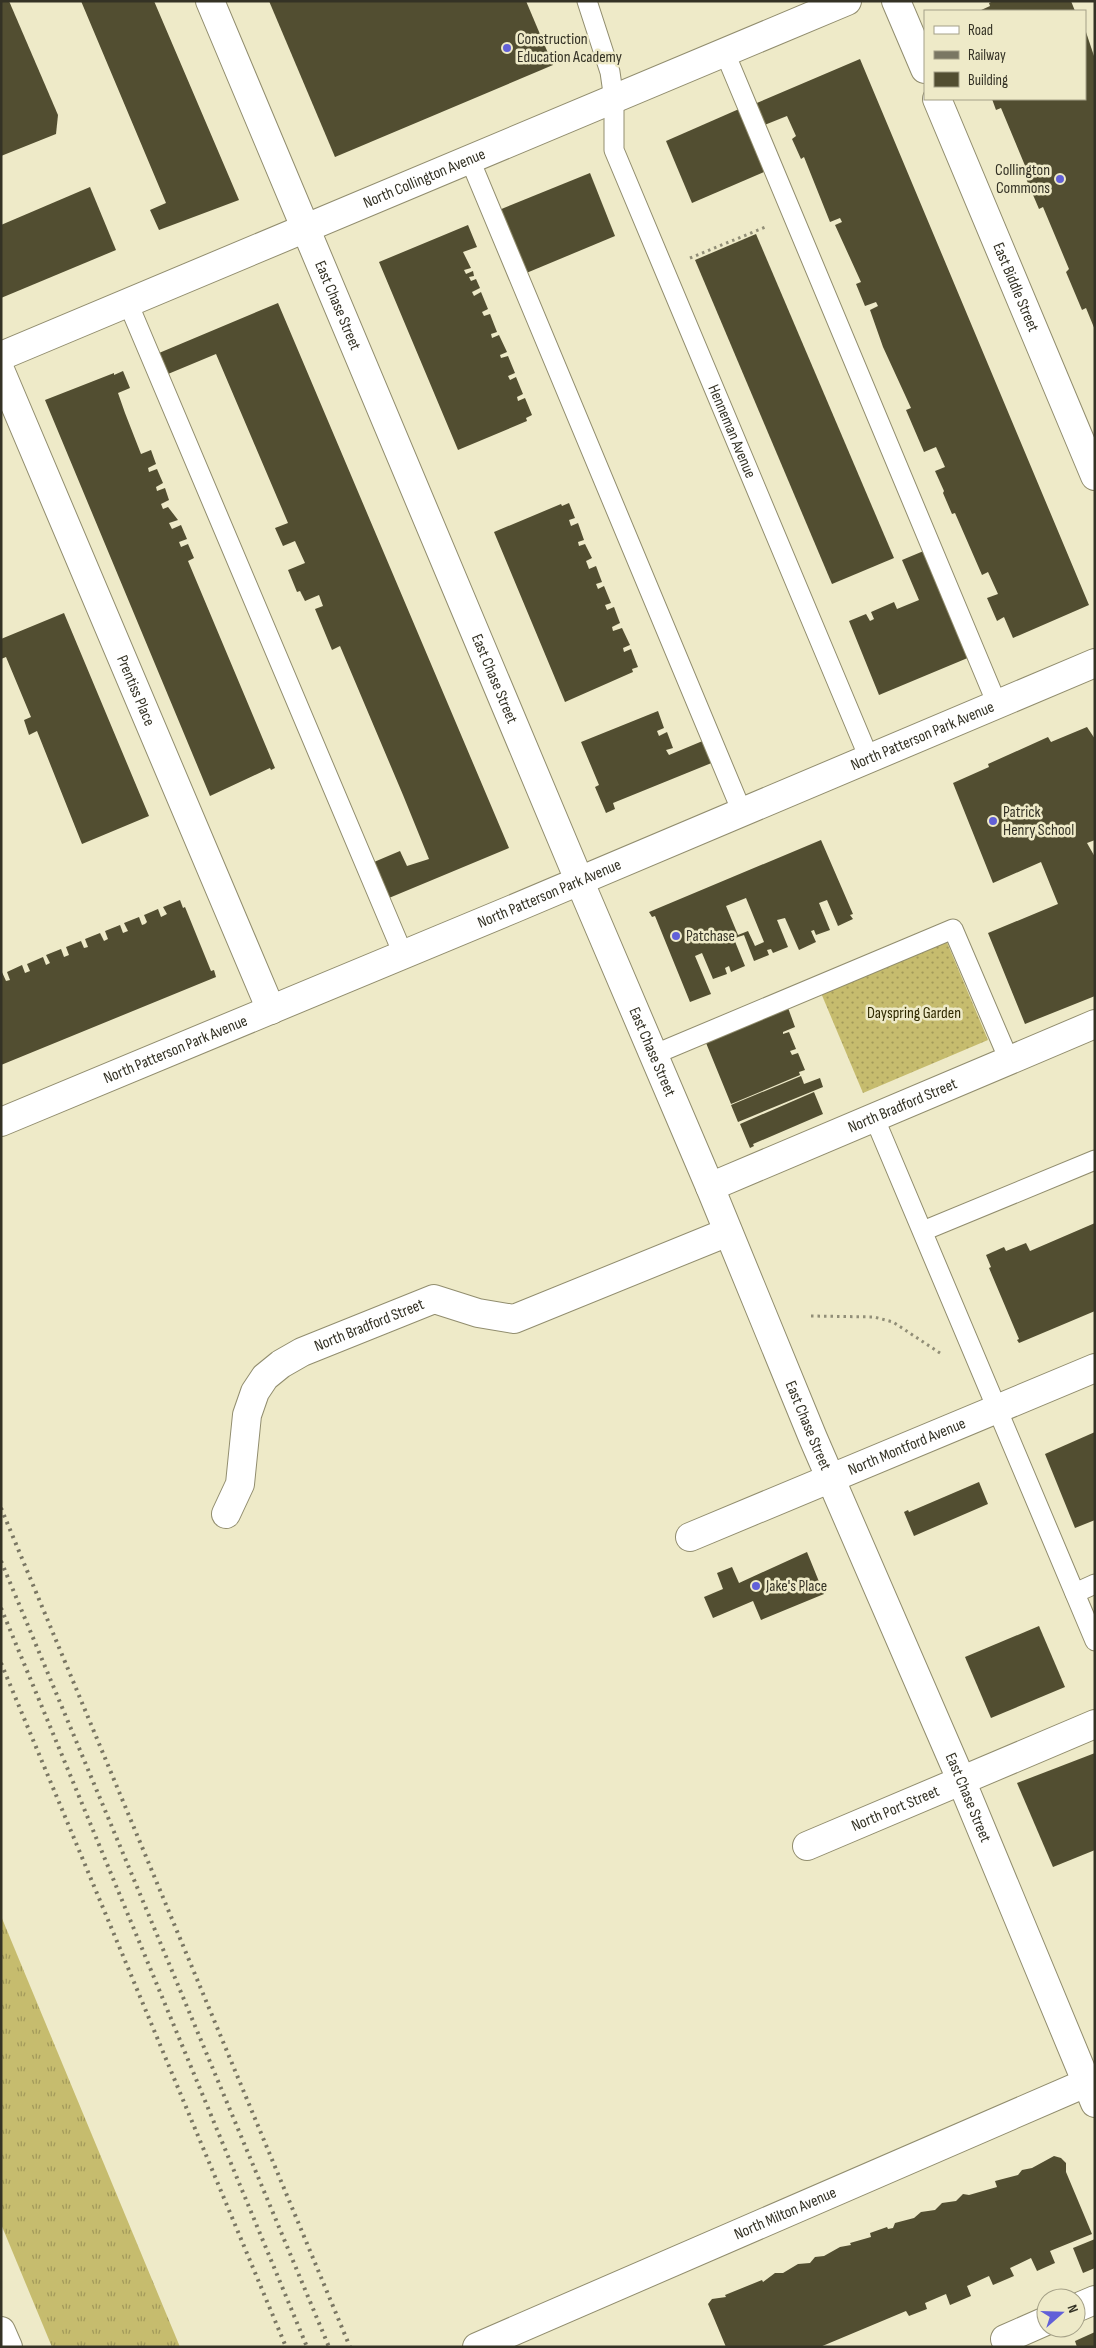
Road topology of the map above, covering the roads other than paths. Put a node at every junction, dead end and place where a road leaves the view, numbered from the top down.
1 (210, 1) edge
2 (587, 1) edge
3 (848, 1) edge
4 (896, 1) edge
5 (725, 53) junction
6 (924, 67) edge
7 (614, 100) junction
8 (937, 100) edge
9 (470, 160) junction
10 (306, 229) junction
11 (128, 303) junction
12 (1, 356) edge
13 (1, 372) edge
14 (1095, 476) edge
15 (1095, 663) edge
16 (997, 704) junction
17 (869, 758) junction
18 (742, 812) junction
19 (578, 880) junction
20 (403, 954) junction
21 (271, 1010) junction
22 (1095, 1024) edge
23 (653, 1054) junction
24 (1009, 1060) junction
25 (874, 1117) junction
26 (1, 1122) edge
27 (1095, 1160) edge
28 (710, 1187) junction
29 (923, 1231) junction
30 (728, 1232) junction
31 (1095, 1368) edge
32 (996, 1409) junction
33 (830, 1479) junction
34 (226, 1514) dead end
35 (690, 1537) dead end
36 (1095, 1584) edge
37 (1075, 1592) junction
38 (1095, 1640) edge
39 (1095, 1724) edge
40 (962, 1782) junction
41 (808, 1846) dead end
42 (1092, 2089) edge
43 (1036, 2327) edge
44 (1, 2331) edge
45 (1007, 2343) edge
46 (8, 2347) edge
47 (477, 2347) edge

1 - 10 street, East Chase Street
2 - 7 lane, Henneman Avenue
3 - 5 street, North Collington Avenue
4 - 6 street
5 - 7 street, North Collington Avenue
5 - 16 lane
7 - 9 street, North Collington Avenue
7 - 17 lane, Henneman Avenue
8 - 14 street, East Biddle Street
9 - 10 street, North Collington Avenue
9 - 18 lane
10 - 11 street, North Collington Avenue
10 - 19 street, East Chase Street
11 - 12 street, North Collington Avenue
11 - 20 lane
13 - 21 street, Prentiss Place
15 - 16 street, North Patterson Park Avenue
16 - 17 street, North Patterson Park Avenue
17 - 18 street, North Patterson Park Avenue
18 - 19 street, North Patterson Park Avenue
19 - 20 street, North Patterson Park Avenue
19 - 23 street, East Chase Street
20 - 21 street, North Patterson Park Avenue
21 - 26 street, North Patterson Park Avenue
22 - 24 street, North Bradford Street
23 - 24 lane
23 - 28 street, East Chase Street
24 - 25 street, North Bradford Street
25 - 28 street, North Bradford Street
25 - 29 lane
27 - 29 lane
28 - 30 street, East Chase Street
29 - 32 lane
30 - 33 street, East Chase Street
30 - 34 street, North Bradford Street
31 - 32 street, North Montford Avenue
32 - 33 street, North Montford Avenue
32 - 37 lane
33 - 35 street, North Montford Avenue
33 - 40 street, East Chase Street
36 - 37 lane
37 - 38 lane
39 - 40 street, North Port Street
40 - 41 street, North Port Street
40 - 42 street, East Chase Street
42 - 47 street, North Milton Avenue
43 - 45 street
44 - 46 street

